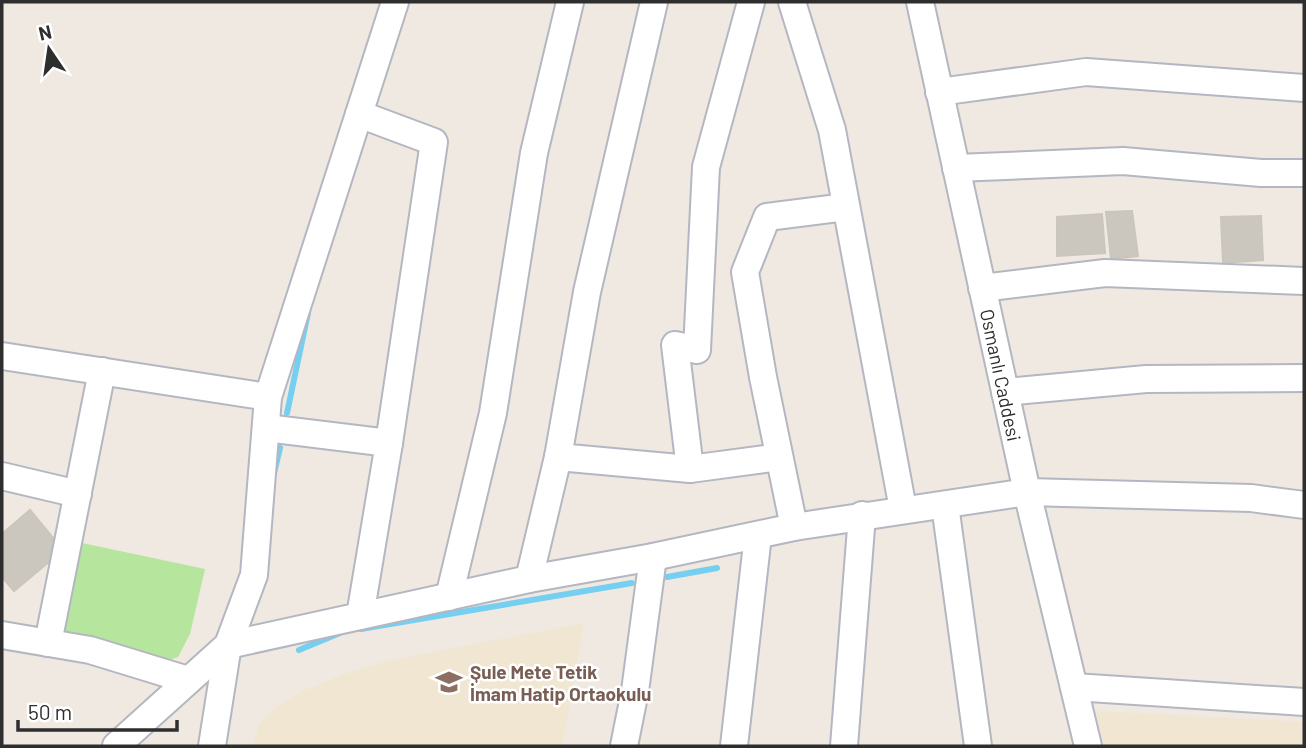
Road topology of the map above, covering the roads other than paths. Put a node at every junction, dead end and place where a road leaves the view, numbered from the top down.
1 (395, 2) edge
2 (570, 2) edge
3 (654, 2) edge
4 (751, 2) edge
5 (792, 2) edge
6 (920, 2) edge
7 (931, 2) edge
8 (1304, 88) edge
9 (939, 92) junction
10 (359, 114) junction
11 (956, 168) junction
12 (1304, 173) edge
13 (846, 207) junction
14 (1304, 281) edge
15 (982, 288) junction
16 (2, 356) edge
17 (102, 371) junction
18 (1304, 378) edge
19 (1005, 392) junction
20 (268, 397) junction
21 (266, 428) junction
22 (389, 443) junction
23 (558, 457) junction
24 (779, 457) junction
25 (690, 469) junction
26 (2, 476) edge
27 (1027, 492) junction
28 (78, 494) junction
29 (945, 505) junction
30 (1304, 505) edge
31 (904, 509) junction
32 (862, 515) junction
33 (794, 527) junction
34 (758, 535) junction
35 (653, 557) junction
36 (529, 579) junction
37 (449, 597) junction
38 (360, 616) junction
39 (2, 635) edge
40 (48, 643) junction
41 (228, 645) junction
42 (188, 680) junction
43 (1074, 687) junction
44 (1304, 702) edge
45 (116, 746) edge
46 (212, 746) edge
47 (625, 746) edge
48 (734, 746) edge
49 (844, 746) edge
50 (978, 746) edge
51 (1088, 746) edge

1 - 10 street
2 - 37 street
3 - 23 street
4 - 25 street
5 - 13 street
6 - 7 street
6 - 9 street, Osmanlı Caddesi
8 - 9 street
9 - 11 street, Osmanlı Caddesi
10 - 20 street
10 - 22 street
11 - 12 street
11 - 15 street, Osmanlı Caddesi
13 - 24 street
13 - 31 street
14 - 15 street
15 - 19 street, Osmanlı Caddesi
16 - 17 street
17 - 20 street
17 - 28 street
18 - 19 street
19 - 27 street, Osmanlı Caddesi
20 - 21 street
21 - 22 street
21 - 41 street
22 - 38 street
23 - 25 street
23 - 36 street
24 - 25 street
24 - 33 street
26 - 28 street
27 - 29 street
27 - 30 street
27 - 43 street, Osmanlı Caddesi
28 - 40 street
29 - 31 street
29 - 50 street
31 - 32 street
32 - 33 street
32 - 49 street
33 - 34 street
34 - 35 street
34 - 48 street
35 - 36 street
35 - 47 street
36 - 37 street
37 - 38 street
38 - 41 street
39 - 40 street
40 - 42 street
41 - 42 street
41 - 46 street
42 - 45 street
43 - 44 street
43 - 51 street, Osmanlı Caddesi

